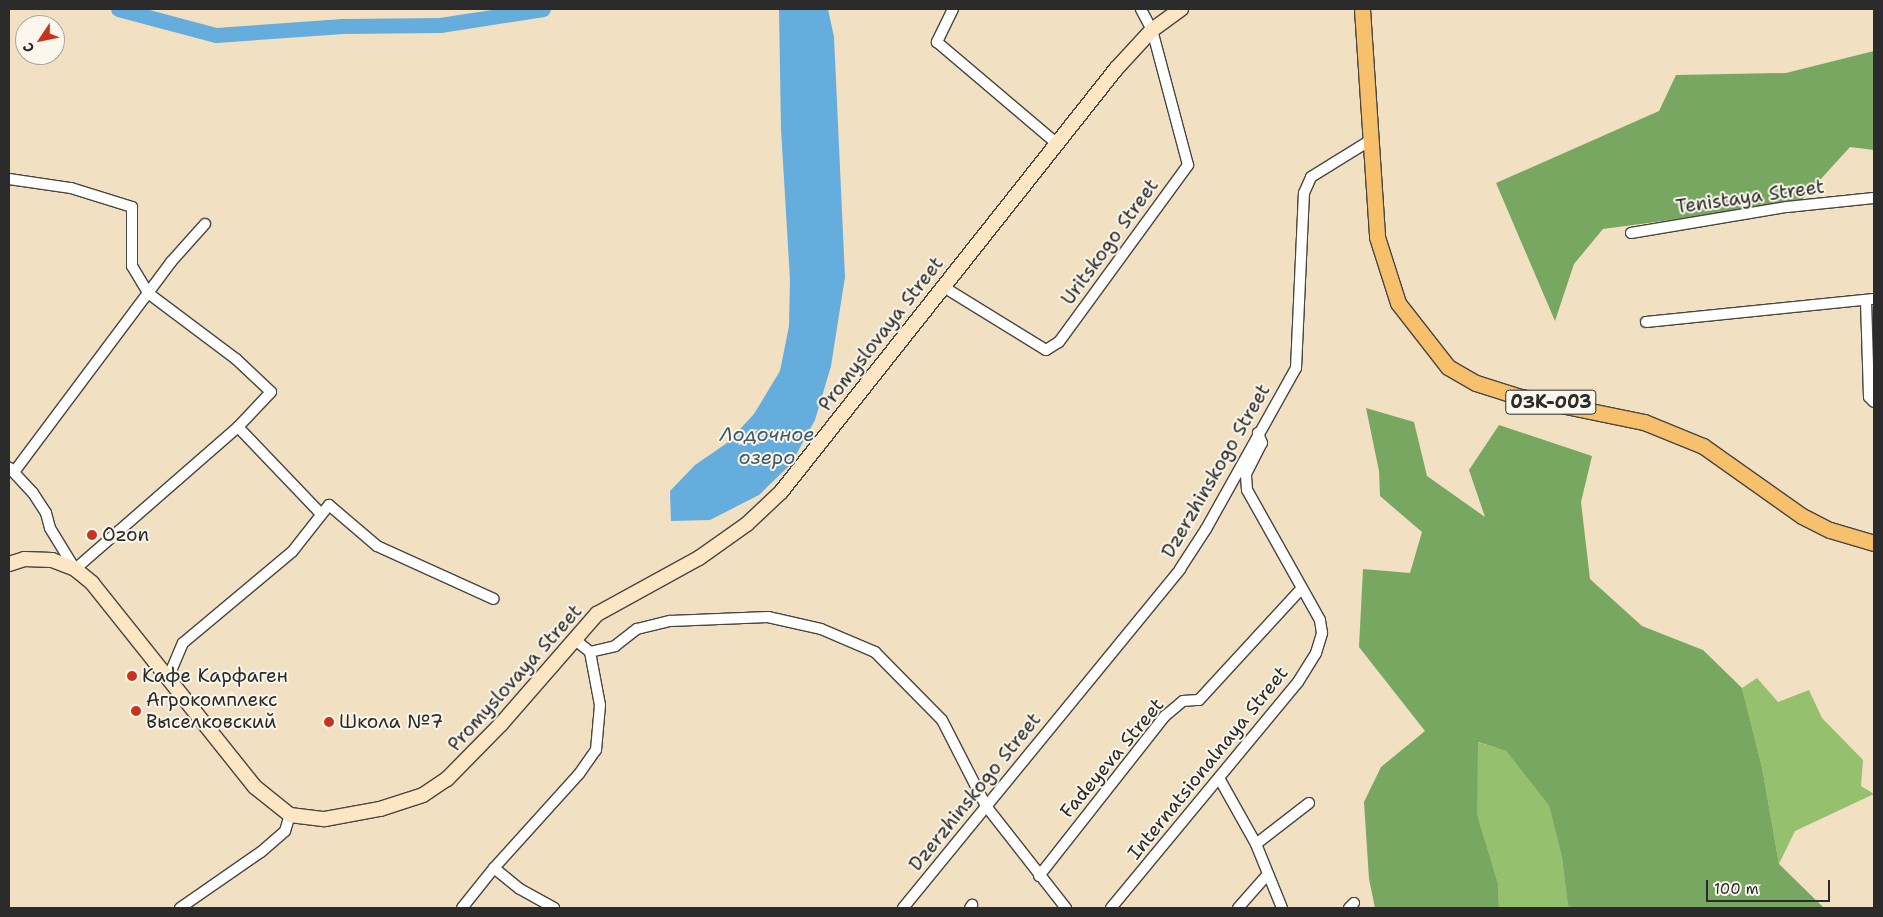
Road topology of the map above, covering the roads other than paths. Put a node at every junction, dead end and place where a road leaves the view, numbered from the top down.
1 (952, 9) edge
2 (1140, 9) edge
3 (1181, 9) edge
4 (1362, 9) edge
5 (1152, 30) junction
6 (1370, 140) junction
7 (1056, 143) junction
8 (9, 179) edge
9 (1874, 198) edge
10 (205, 224) dead end
11 (1632, 233) dead end
12 (942, 286) junction
13 (148, 293) junction
14 (1870, 300) edge
15 (1646, 322) dead end
16 (1874, 402) edge
17 (238, 427) junction
18 (1258, 433) junction
19 (11, 469) edge
20 (321, 514) junction
21 (1874, 543) edge
22 (9, 564) edge
23 (75, 568) junction
24 (1302, 588) junction
25 (494, 599) dead end
26 (574, 638) junction
27 (590, 652) junction
28 (168, 678) junction
29 (1219, 778) junction
30 (1309, 803) dead end
31 (986, 806) junction
32 (290, 815) junction
33 (1256, 844) junction
34 (494, 868) junction
35 (1268, 874) junction
36 (1039, 876) junction
37 (180, 908) edge
38 (462, 908) edge
39 (554, 908) edge
40 (903, 908) edge
41 (1066, 908) edge
42 (1111, 908) edge
43 (1238, 908) edge
44 (1282, 908) edge

1 - 7 street
2 - 5 street
3 - 5 main road, Promyslovaya Street
4 - 6 main road, 03К-003
5 - 7 main road, Promyslovaya Street
5 - 12 street, Uritskogo Street
6 - 18 street, Dzerzhinskogo Street
6 - 21 main road, 03К-003
7 - 12 main road, Promyslovaya Street
8 - 13 street
9 - 11 street, Tenistaya Street
10 - 13 street
12 - 26 main road, Promyslovaya Street
13 - 17 street
13 - 19 street
14 - 15 street
14 - 16 street
17 - 20 street
17 - 23 street
18 - 24 street
18 - 31 street, Dzerzhinskogo Street
19 - 23 street
20 - 25 street
20 - 28 street
22 - 23 main road
23 - 28 main road
24 - 29 street, Internatsionalnaya Street
24 - 36 street, Fadeyeva Street
26 - 27 street
26 - 32 main road, Promyslovaya Street
27 - 31 street
27 - 34 street
28 - 32 main road
29 - 33 street
29 - 42 street, Internatsionalnaya Street
30 - 33 street
31 - 36 street
31 - 40 street, Dzerzhinskogo Street
32 - 37 street
33 - 35 street
34 - 38 street
34 - 39 street
35 - 43 street
35 - 44 street
36 - 41 street

